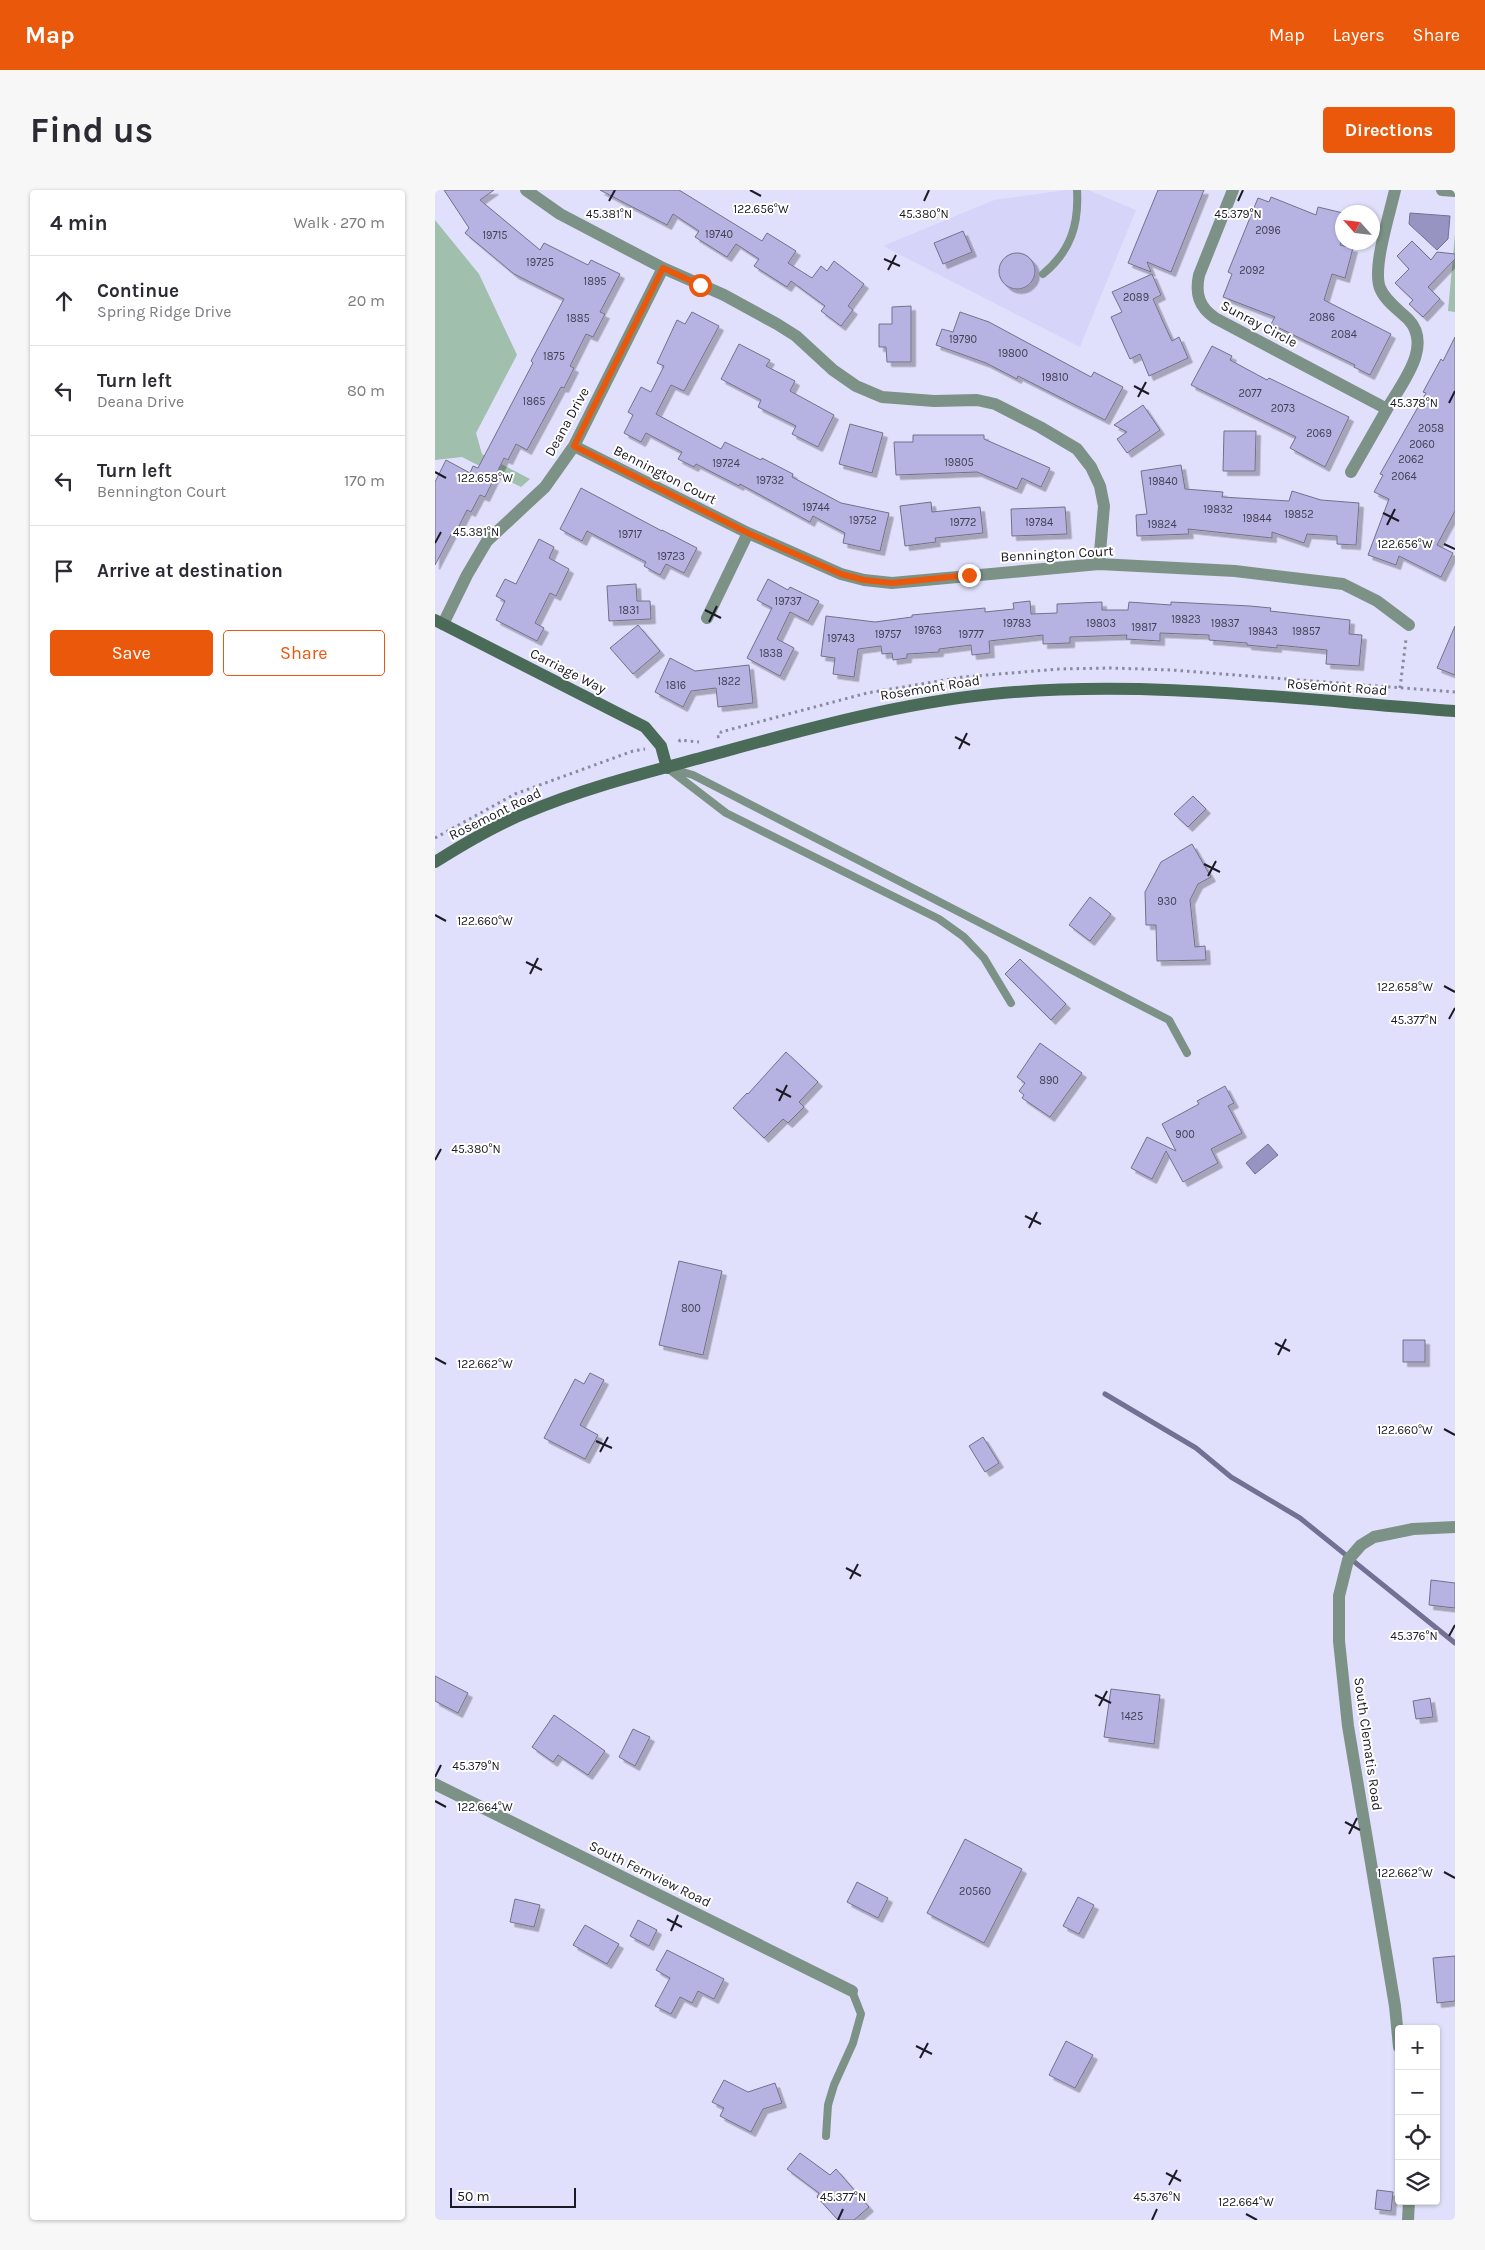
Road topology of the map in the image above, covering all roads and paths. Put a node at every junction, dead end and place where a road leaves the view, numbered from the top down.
1 (526, 190) edge
2 (1077, 190) edge
3 (1233, 190) edge
4 (1395, 190) edge
5 (1442, 190) edge
6 (1455, 191) edge
7 (663, 268) junction
8 (1043, 274) dead end
9 (1387, 409) junction
10 (574, 446) junction
11 (1351, 472) dead end
12 (748, 533) junction
13 (1099, 564) junction
14 (707, 618) dead end
15 (439, 622) edge
16 (1409, 625) dead end
17 (1403, 655) dead end
18 (1400, 688) dead end
19 (1455, 711) edge
20 (726, 730) dead end
21 (714, 738) dead end
22 (703, 741) dead end
23 (679, 742) dead end
24 (641, 748) dead end
25 (667, 768) junction
26 (435, 838) edge
27 (435, 862) edge
28 (1011, 1003) dead end
29 (1187, 1054) dead end
30 (1455, 1527) edge
31 (435, 1784) edge
32 (852, 1991) joint
33 (1397, 2025) edge
34 (826, 2136) dead end
35 (1409, 2205) edge
36 (1408, 2220) edge

1 - 7 street
2 - 8 lane
3 - 9 street, Sunray Circle
4 - 9 street
5 - 6 street
7 - 10 street, Deana Drive
7 - 13 street
9 - 11 street
10 - 12 street, Bennington Court
10 - 15 street, Deana Drive
12 - 13 street, Bennington Court
12 - 14 street
13 - 16 street, Bennington Court
15 - 25 main road, Carriage Way
17 - 18 path
19 - 25 main road, Rosemont Road
20 - 21 path
22 - 23 path
24 - 26 path
25 - 27 main road, Rosemont Road
25 - 28 lane
25 - 29 lane
30 - 33 street, South Clematis Road
31 - 32 street, South Fernview Road
32 - 34 lane
35 - 36 street

